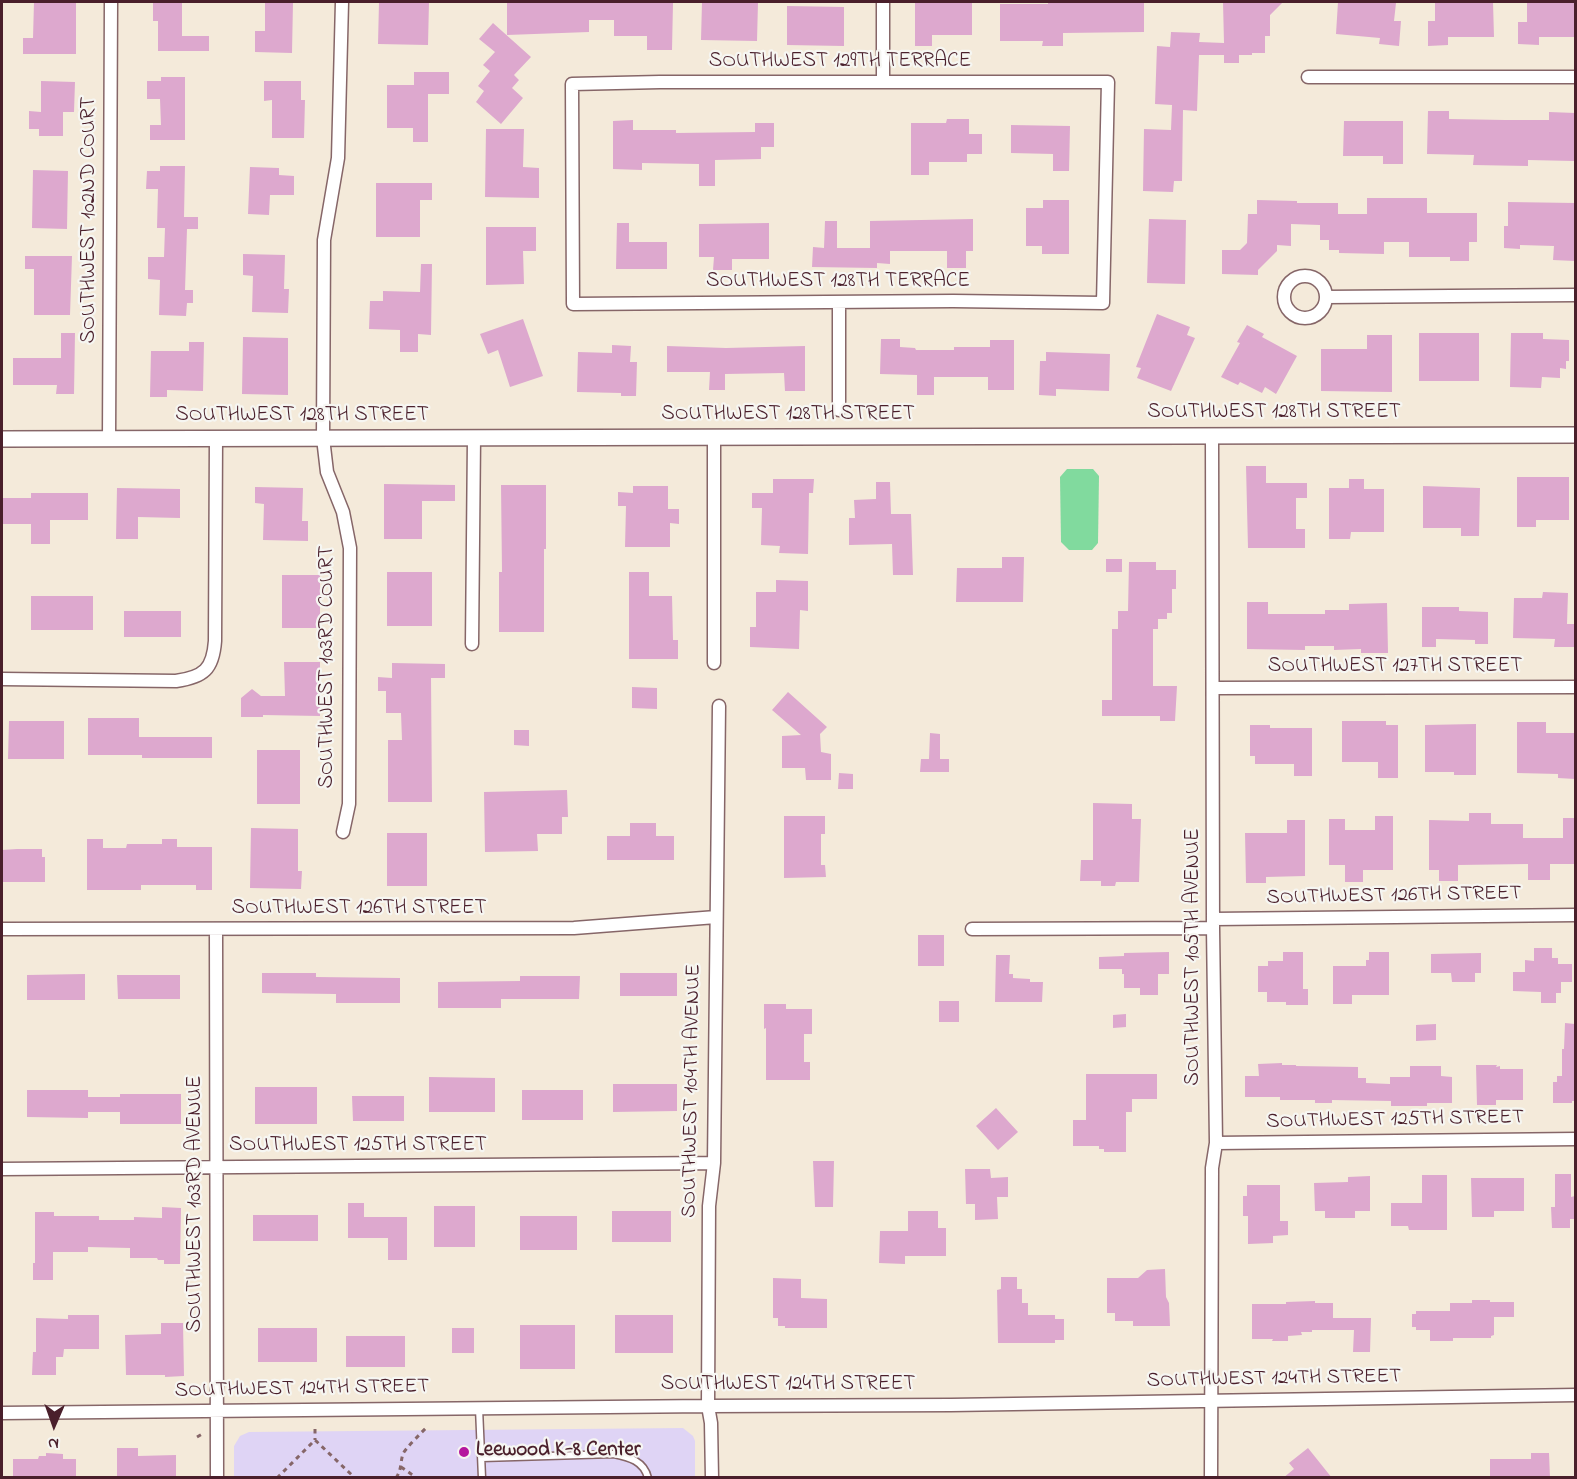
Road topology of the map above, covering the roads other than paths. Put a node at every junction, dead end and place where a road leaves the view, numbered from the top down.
1 (111, 2) edge
2 (342, 2) edge
3 (883, 2) edge
4 (1308, 77) dead end
5 (1575, 77) edge
6 (884, 82) junction
7 (1575, 296) edge
8 (1326, 297) dead end
9 (839, 303) junction
10 (1103, 303) joint
11 (573, 304) joint
12 (839, 410) dead end
13 (1212, 435) junction
14 (1575, 435) edge
15 (714, 437) junction
16 (216, 438) junction
17 (323, 438) junction
18 (474, 438) junction
19 (2, 439) edge
20 (109, 439) junction
21 (472, 644) dead end
22 (714, 663) dead end
23 (2, 679) edge
24 (1575, 687) edge
25 (1214, 688) junction
26 (719, 706) dead end
27 (344, 832) dead end
28 (1575, 915) edge
29 (716, 917) junction
30 (1214, 923) junction
31 (2, 929) edge
32 (972, 929) dead end
33 (216, 930) junction
34 (1575, 1138) edge
35 (1216, 1143) junction
36 (714, 1163) junction
37 (216, 1167) junction
38 (2, 1169) edge
39 (1575, 1395) edge
40 (1211, 1401) junction
41 (708, 1406) junction
42 (479, 1408) junction
43 (217, 1411) junction
44 (2, 1413) edge
45 (482, 1458) junction
46 (217, 1478) edge
47 (482, 1478) edge
48 (648, 1478) edge
49 (712, 1478) edge
50 (1211, 1478) edge

1 - 20 street, SOUTHWEST 102ND COURT
2 - 17 street, SOUTHWEST 103RD COURT
3 - 6 street
4 - 5 street
6 - 10 street, SOUTHWEST 129TH TERRACE
6 - 11 street, SOUTHWEST 129TH TERRACE
7 - 8 street
9 - 10 street, SOUTHWEST 128TH TERRACE
9 - 11 street, SOUTHWEST 128TH TERRACE
9 - 12 street
13 - 14 street, SOUTHWEST 128TH STREET
13 - 15 street, SOUTHWEST 128TH STREET
13 - 25 street, SOUTHWEST 105TH AVENUE
15 - 18 street, SOUTHWEST 128TH STREET
15 - 22 street
16 - 17 street, SOUTHWEST 128TH STREET
16 - 20 street, SOUTHWEST 128TH STREET
16 - 23 street
17 - 18 street, SOUTHWEST 128TH STREET
17 - 27 street, SOUTHWEST 103RD COURT
18 - 21 street
19 - 20 street, SOUTHWEST 128TH STREET
24 - 25 street, SOUTHWEST 127TH STREET
25 - 30 street, SOUTHWEST 105TH AVENUE
26 - 29 street, SOUTHWEST 104TH AVENUE
28 - 30 street, SOUTHWEST 126TH STREET
29 - 33 street, SOUTHWEST 126TH STREET
29 - 36 street, SOUTHWEST 104TH AVENUE
30 - 32 street, SOUTHWEST 126TH STREET
30 - 35 street, SOUTHWEST 105TH AVENUE
31 - 33 street, SOUTHWEST 126TH STREET
33 - 37 street, SOUTHWEST 103RD AVENUE
34 - 35 street, SOUTHWEST 125TH STREET
35 - 40 street, SOUTHWEST 105TH AVENUE
36 - 37 street, SOUTHWEST 125TH STREET
36 - 41 street, SOUTHWEST 104TH AVENUE
37 - 38 street, SOUTHWEST 125TH STREET
37 - 43 street, SOUTHWEST 103RD AVENUE
39 - 40 street, SOUTHWEST 124TH STREET
40 - 41 street, SOUTHWEST 124TH STREET
40 - 50 street, SOUTHWEST 105TH AVENUE
41 - 42 street, SOUTHWEST 124TH STREET
41 - 49 street, SOUTHWEST 104TH AVENUE
42 - 43 street, SOUTHWEST 124TH STREET
42 - 45 lane
43 - 44 street, SOUTHWEST 124TH STREET
43 - 46 street, SOUTHWEST 103RD AVENUE
45 - 47 lane
45 - 48 lane

